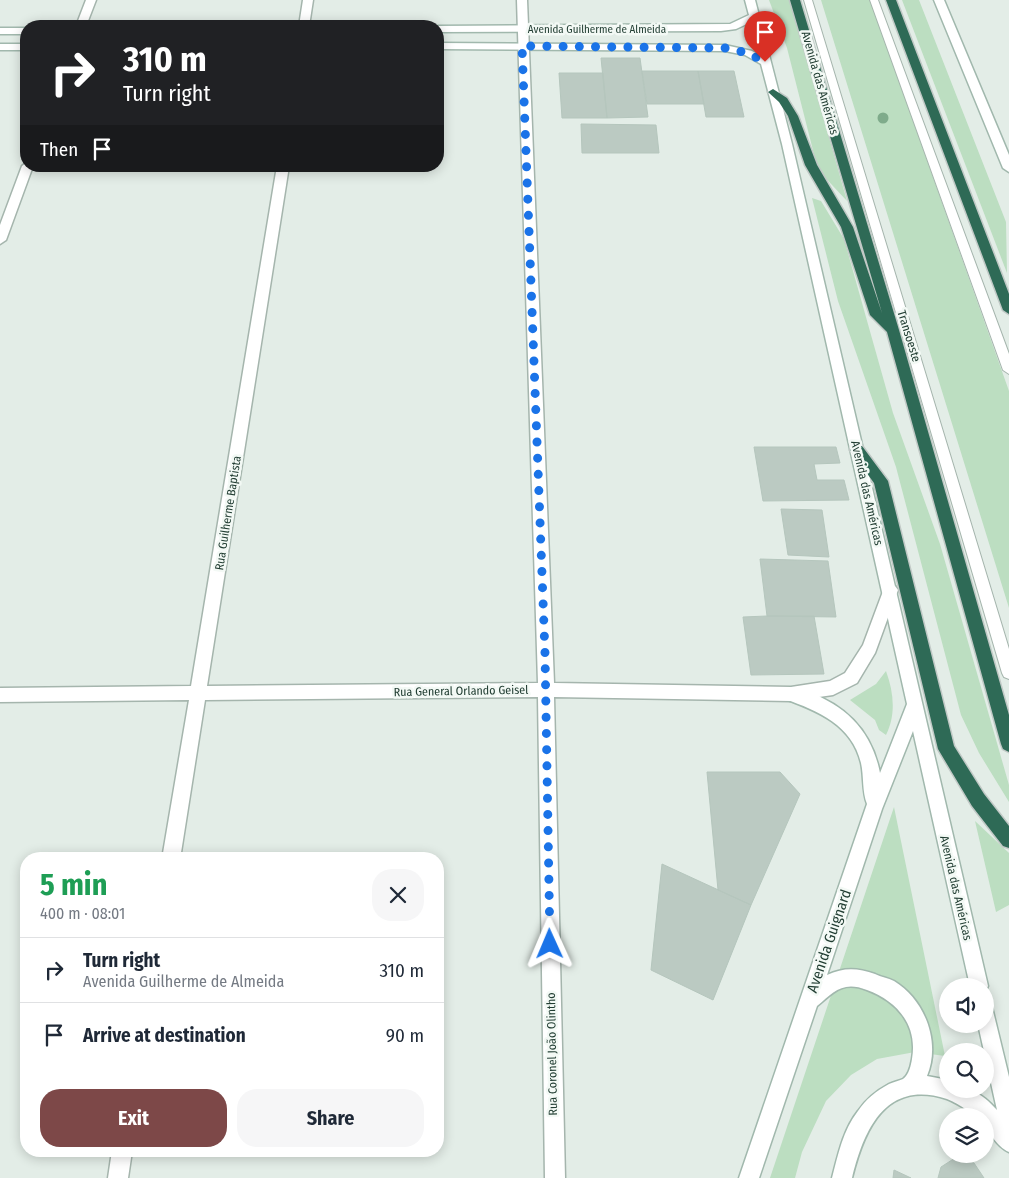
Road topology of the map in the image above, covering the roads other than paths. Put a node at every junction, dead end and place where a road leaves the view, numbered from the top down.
1 (91, 0) edge
2 (308, 0) edge
3 (522, 0) edge
4 (750, 0) edge
5 (795, 0) edge
6 (808, 0) edge
7 (874, 0) edge
8 (891, 0) edge
9 (939, 0) edge
10 (754, 16) junction
11 (83, 20) edge
12 (305, 20) edge
13 (444, 29) edge
14 (522, 29) junction
15 (0, 31) edge
16 (20, 31) edge
17 (444, 46) edge
18 (522, 46) junction
19 (20, 47) edge
20 (0, 48) edge
21 (765, 62) junction
22 (773, 92) junction
23 (1009, 168) edge
24 (26, 172) edge
25 (282, 172) edge
26 (0, 240) edge
27 (1009, 310) edge
28 (893, 330) junction
29 (1009, 370) edge
30 (857, 450) junction
31 (890, 590) junction
32 (1009, 672) edge
33 (546, 690) junction
34 (199, 693) junction
35 (791, 694) junction
36 (0, 695) edge
37 (914, 706) junction
38 (1009, 744) edge
39 (874, 809) junction
40 (1009, 840) edge
41 (172, 852) edge
42 (977, 978) edge
43 (808, 1001) junction
44 (989, 1033) edge
45 (910, 1086) junction
46 (1009, 1119) edge
47 (1009, 1142) edge
48 (121, 1157) edge
49 (118, 1178) edge
50 (554, 1178) edge
51 (749, 1178) edge
52 (842, 1178) edge

1 - 11 street
2 - 12 street
3 - 14 street, Rua Coronel João Olintho
4 - 10 street, Avenida das Américas
5 - 28 highway, Avenida das Américas
6 - 32 lane, Transoeste
7 - 29 lane
8 - 27 highway
9 - 23 street
10 - 14 street, Avenida Guilherme de Almeida
10 - 21 street, Avenida das Américas
13 - 14 street, Avenida Guilherme de Almeida
14 - 18 street, Rua Coronel João Olintho
15 - 16 street
17 - 18 street, Avenida Guilherme de Almeida
18 - 21 street, Avenida Guilherme de Almeida
18 - 33 street, Rua Coronel João Olintho
19 - 20 street
21 - 22 street, Avenida das Américas
22 - 28 highway
22 - 30 street, Avenida das Américas
24 - 26 street
25 - 34 street, Rua Guilherme Baptista
28 - 38 highway, Avenida das Américas
30 - 31 street, Avenida das Américas
30 - 40 highway
31 - 35 street, Rua General Orlando Geisel
31 - 37 street, Avenida das Américas
33 - 34 street, Rua General Orlando Geisel
33 - 35 street, Rua General Orlando Geisel
33 - 50 street, Rua Coronel João Olintho
34 - 36 street, Rua General Orlando Geisel
34 - 41 street, Rua Guilherme Baptista
35 - 39 street
37 - 39 street, Avenida Guignard
37 - 42 street, Avenida das Américas
39 - 43 street, Avenida Guignard
43 - 45 street
43 - 51 street, Avenida Guignard
44 - 46 street
45 - 47 street
45 - 52 street
48 - 49 street

